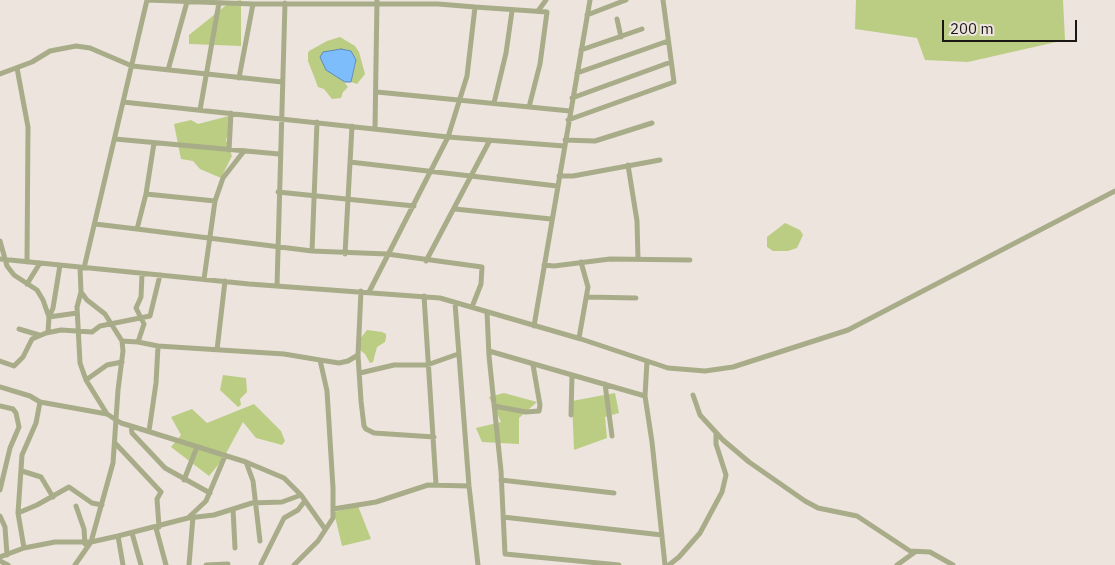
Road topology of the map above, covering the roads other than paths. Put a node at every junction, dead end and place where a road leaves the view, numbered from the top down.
1 (147, 0) edge
2 (546, 0) edge
3 (590, 0) edge
4 (626, 0) edge
5 (663, 0) edge
6 (187, 2) junction
7 (237, 2) edge
8 (439, 2) edge
9 (219, 3) junction
10 (285, 3) junction
11 (377, 3) edge
12 (253, 4) junction
13 (475, 7) junction
14 (512, 11) junction
15 (538, 11) junction
16 (587, 15) junction
17 (617, 19) dead end
18 (642, 29) dead end
19 (621, 36) junction
20 (668, 41) junction
21 (581, 50) junction
22 (671, 62) junction
23 (132, 66) junction
24 (17, 68) junction
25 (168, 70) junction
26 (577, 72) junction
27 (0, 74) edge
28 (206, 74) junction
29 (239, 78) junction
30 (282, 82) junction
31 (377, 92) junction
32 (572, 98) junction
33 (460, 100) junction
34 (123, 102) junction
35 (494, 103) junction
36 (529, 107) junction
37 (200, 110) junction
38 (570, 111) junction
39 (231, 113) junction
40 (280, 118) junction
41 (568, 120) junction
42 (317, 122) junction
43 (652, 123) dead end
44 (352, 126) junction
45 (375, 128) junction
46 (448, 137) junction
47 (115, 139) junction
48 (490, 140) junction
49 (565, 140) junction
50 (154, 143) junction
51 (564, 146) junction
52 (229, 150) junction
53 (244, 151) junction
54 (279, 154) junction
55 (660, 160) dead end
56 (350, 162) junction
57 (628, 165) junction
58 (431, 172) junction
59 (472, 176) junction
60 (559, 176) junction
61 (557, 186) junction
62 (1115, 191) edge
63 (278, 192) junction
64 (146, 194) junction
65 (315, 195) junction
66 (348, 198) junction
67 (215, 201) junction
68 (414, 206) junction
69 (455, 208) junction
70 (551, 219) junction
71 (95, 224) junction
72 (137, 228) junction
73 (208, 237) junction
74 (0, 241) edge
75 (277, 247) junction
76 (312, 251) junction
77 (345, 254) junction
78 (387, 254) junction
79 (638, 259) junction
80 (3, 260) edge
81 (690, 260) dead end
82 (426, 261) junction
83 (27, 262) junction
84 (581, 262) junction
85 (40, 263) junction
86 (60, 265) junction
87 (544, 265) junction
88 (82, 268) junction
89 (142, 274) junction
90 (160, 275) junction
91 (204, 279) junction
92 (225, 281) junction
93 (27, 284) junction
94 (277, 286) junction
95 (361, 291) junction
96 (82, 292) junction
97 (369, 292) junction
98 (424, 296) junction
99 (587, 297) junction
100 (636, 298) dead end
101 (455, 303) junction
102 (472, 307) junction
103 (77, 312) junction
104 (487, 312) junction
105 (48, 316) junction
106 (142, 318) junction
107 (113, 325) junction
108 (534, 326) junction
109 (19, 329) dead end
110 (48, 332) junction
111 (78, 332) junction
112 (40, 335) junction
113 (578, 338) junction
114 (122, 342) junction
115 (138, 342) junction
116 (158, 346) junction
117 (217, 350) junction
118 (488, 351) junction
119 (458, 354) junction
120 (358, 355) junction
121 (320, 360) junction
122 (0, 361) edge
123 (647, 361) junction
124 (122, 362) junction
125 (533, 365) junction
126 (427, 366) junction
127 (360, 373) junction
128 (572, 375) junction
129 (86, 380) junction
130 (605, 384) junction
131 (0, 387) edge
132 (693, 395) dead end
133 (645, 396) junction
134 (40, 402) junction
135 (0, 406) edge
136 (494, 406) junction
137 (107, 414) junction
138 (570, 415) dead end
139 (115, 420) junction
140 (131, 426) junction
141 (149, 431) junction
142 (716, 433) junction
143 (612, 436) dead end
144 (434, 437) junction
145 (115, 443) junction
146 (197, 447) junction
147 (225, 456) junction
148 (246, 462) junction
149 (22, 471) junction
150 (184, 480) junction
151 (502, 480) junction
152 (436, 484) junction
153 (469, 486) junction
154 (0, 490) edge
155 (210, 493) junction
156 (614, 493) dead end
157 (301, 495) junction
158 (53, 497) junction
159 (304, 502) junction
160 (256, 503) junction
161 (102, 505) junction
162 (76, 506) dead end
163 (333, 508) junction
164 (233, 509) junction
165 (18, 512) junction
166 (0, 516) edge
167 (191, 517) junction
168 (503, 517) junction
169 (158, 528) junction
170 (325, 529) junction
171 (132, 533) junction
172 (662, 535) junction
173 (118, 536) junction
174 (260, 541) dead end
175 (88, 542) junction
176 (3, 547) edge
177 (24, 548) junction
178 (235, 548) dead end
179 (915, 552) junction
180 (7, 555) junction
181 (0, 557) edge
182 (0, 561) edge
183 (228, 564) dead end
184 (261, 564) edge
185 (8, 565) edge
186 (75, 565) edge
187 (123, 565) edge
188 (141, 565) edge
189 (166, 565) edge
190 (189, 565) edge
191 (206, 565) edge
192 (294, 565) edge
193 (478, 565) edge
194 (619, 565) edge
195 (664, 565) edge
196 (669, 565) edge
197 (897, 565) edge
198 (954, 565) edge

1 - 6 street
1 - 23 street
2 - 15 street
3 - 16 street
4 - 16 street
5 - 20 street
6 - 9 street
6 - 25 street
7 - 9 street
7 - 12 street
8 - 11 street
8 - 13 street
9 - 28 street
10 - 11 street
10 - 12 street
10 - 30 street
11 - 31 street
12 - 29 street
13 - 14 street
13 - 33 street
14 - 15 street
14 - 35 street
15 - 36 street
16 - 21 street
17 - 19 street
18 - 19 street
19 - 21 street
20 - 22 street
20 - 26 street
21 - 26 street
22 - 32 street
22 - 41 street
23 - 24 street
23 - 25 street
23 - 34 street
24 - 27 street
24 - 83 street
25 - 28 street
26 - 32 street
28 - 29 street
28 - 37 street
29 - 30 street
30 - 40 street
31 - 33 street
31 - 45 street
32 - 38 street
33 - 35 street
33 - 46 street
34 - 37 street
34 - 47 street
35 - 36 street
36 - 38 street
37 - 39 street
38 - 41 street
39 - 40 street
39 - 52 street
40 - 42 street
40 - 54 street
41 - 49 street
42 - 44 street
42 - 65 street
43 - 49 street
44 - 45 street
44 - 56 street
45 - 46 street
46 - 48 street
46 - 58 street
47 - 50 street
47 - 71 street
48 - 51 street
48 - 59 street
49 - 51 street
50 - 52 street
50 - 64 street
51 - 60 street
52 - 53 street
53 - 54 street
53 - 67 street
54 - 63 street
55 - 57 street
56 - 58 street
56 - 66 street
57 - 60 street
57 - 79 street
58 - 59 street
58 - 68 street
59 - 61 street
59 - 69 street
60 - 61 street
61 - 70 street
62 - 123 street
63 - 65 street
63 - 75 street
64 - 67 street
64 - 72 street
65 - 66 street
65 - 76 street
66 - 68 street
66 - 77 street
67 - 73 street
68 - 78 street
69 - 70 street
69 - 82 street
70 - 87 street
71 - 72 street
71 - 88 street
72 - 73 street
73 - 75 street
73 - 91 street
74 - 80 street
75 - 76 street
75 - 94 street
76 - 77 street
77 - 78 street
78 - 82 street
78 - 97 street
79 - 81 street
79 - 84 street
80 - 83 street
80 - 93 street
82 - 102 street
83 - 85 street
84 - 87 street
84 - 99 street
85 - 86 street
85 - 93 street
86 - 88 street
86 - 105 street
87 - 108 street
88 - 89 street
88 - 96 street
89 - 90 street
89 - 106 street
90 - 91 street
90 - 106 street
91 - 92 street
92 - 94 street
92 - 117 street
93 - 105 street
94 - 95 street
95 - 97 street
95 - 120 street
96 - 103 street
96 - 107 street
97 - 98 street
98 - 101 street
98 - 126 street
99 - 100 street
99 - 113 street
101 - 102 street
101 - 119 street
102 - 104 street
103 - 105 street
103 - 111 street
104 - 108 street
104 - 118 street
105 - 110 street
106 - 107 street
106 - 115 street
107 - 111 street
107 - 114 street
108 - 113 street
109 - 112 street
110 - 111 street
110 - 112 street
111 - 129 street
112 - 122 street
113 - 123 street
114 - 115 street
114 - 124 street
115 - 116 street
116 - 117 street
116 - 141 street
117 - 121 street
118 - 125 street
118 - 136 street
119 - 126 street
119 - 153 street
120 - 121 street
120 - 127 street
121 - 163 street
123 - 133 street
124 - 129 street
124 - 139 street
125 - 128 street
125 - 136 street
126 - 127 street
126 - 144 street
127 - 144 street
128 - 130 street
128 - 138 street
129 - 137 street
130 - 133 street
130 - 143 street
131 - 134 street
132 - 142 street
133 - 172 street
134 - 137 street
134 - 149 street
135 - 154 street
136 - 151 street
137 - 139 street
139 - 140 street
139 - 145 street
140 - 141 street
140 - 150 street
141 - 146 street
142 - 179 street
142 - 196 street
144 - 152 street
145 - 161 street
145 - 169 street
146 - 147 street
146 - 150 street
147 - 148 street
147 - 155 street
148 - 157 street
148 - 160 street
149 - 158 street
149 - 165 street
150 - 155 street
151 - 156 street
151 - 168 street
152 - 153 street
152 - 163 street
153 - 193 street
155 - 167 street
157 - 159 street
157 - 160 street
158 - 161 street
158 - 165 street
159 - 170 street
159 - 184 street
160 - 164 street
160 - 174 street
161 - 175 street
162 - 175 street
163 - 170 street
164 - 167 street
164 - 178 street
165 - 177 street
166 - 176 street
167 - 169 street
167 - 190 street
168 - 172 street
168 - 194 street
169 - 171 street
169 - 189 street
170 - 192 street
171 - 173 street
171 - 188 street
172 - 195 street
173 - 175 street
173 - 187 street
175 - 177 street
175 - 186 street
176 - 180 street
177 - 180 street
179 - 197 street
179 - 198 street
180 - 181 street
182 - 185 street
183 - 191 street

